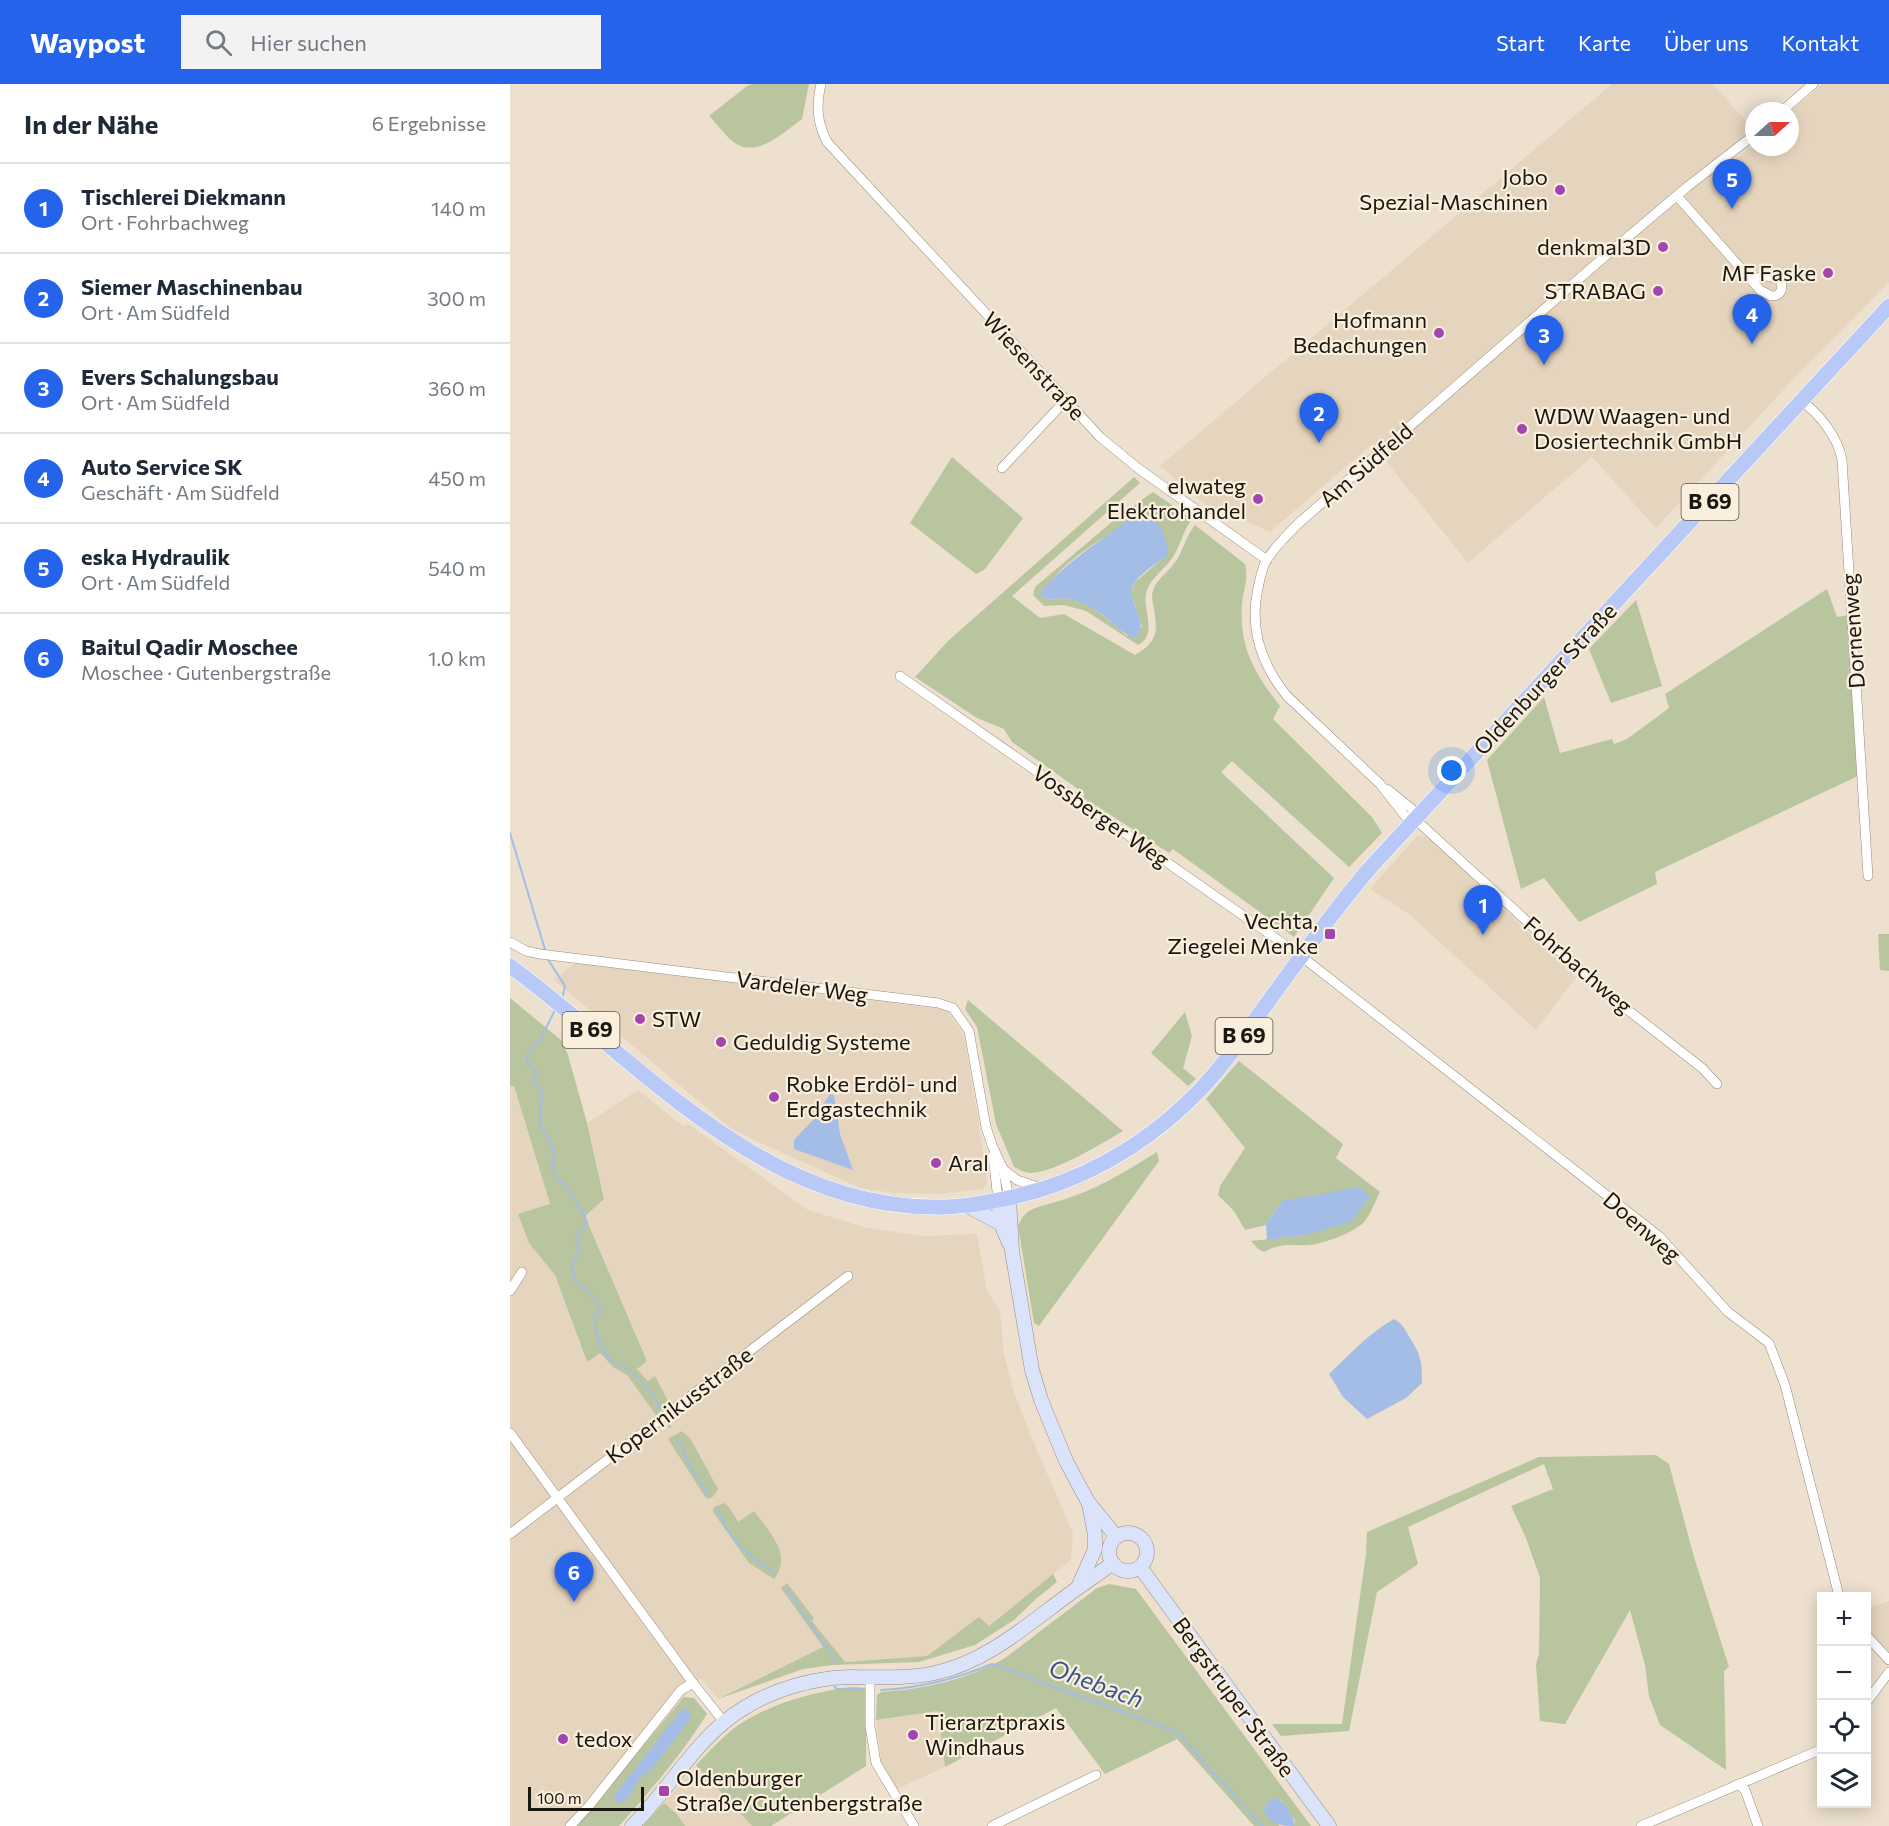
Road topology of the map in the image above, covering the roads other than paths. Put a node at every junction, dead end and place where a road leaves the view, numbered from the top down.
1 (821, 84) edge
2 (1813, 84) edge
3 (1792, 102) edge
4 (1745, 142) edge
5 (1677, 196) junction
6 (1752, 279) dead end
7 (1889, 306) edge
8 (1066, 400) junction
9 (1802, 401) junction
10 (1002, 468) dead end
11 (1267, 560) junction
12 (900, 676) dead end
13 (1415, 819) junction
14 (1868, 876) dead end
15 (510, 942) edge
16 (1301, 956) junction
17 (510, 966) edge
18 (1717, 1084) dead end
19 (992, 1145) junction
20 (1003, 1169) junction
21 (1043, 1188) junction
22 (1003, 1199) junction
23 (968, 1206) junction
24 (1001, 1224) junction
25 (1012, 1251) junction
26 (522, 1272) dead end
27 (848, 1276) dead end
28 (510, 1291) edge
29 (510, 1433) edge
30 (558, 1498) junction
31 (1088, 1502) junction
32 (510, 1534) edge
33 (1116, 1536) junction
34 (1113, 1563) junction
35 (1140, 1567) junction
36 (1078, 1587) junction
37 (1838, 1592) edge
38 (1871, 1640) edge
39 (1889, 1660) edge
40 (1889, 1672) edge
41 (870, 1677) junction
42 (693, 1683) junction
43 (1868, 1700) edge
44 (724, 1722) junction
45 (1817, 1751) edge
46 (1096, 1775) dead end
47 (1738, 1784) junction
48 (570, 1826) edge
49 (632, 1826) edge
50 (914, 1826) edge
51 (992, 1826) edge
52 (1329, 1826) edge
53 (1641, 1826) edge
54 (1758, 1826) edge

1 - 8 street, Wiesenstraße
2 - 3 street
4 - 5 street, Am Südfeld
5 - 6 street
5 - 11 street, Am Südfeld
7 - 9 main road, Oldenburger Straße / B 69
8 - 10 street
8 - 11 street, Wiesenstraße
9 - 13 main road, Oldenburger Straße / B 69
9 - 14 street, Dornenweg
11 - 13 street, Am Südfeld
12 - 16 street, Vossberger Weg
13 - 16 main road, Oldenburger Straße / B 69
13 - 18 street, Fohrbachweg
15 - 19 street, Vardeler Weg
16 - 21 main road, Oldenburger Straße / B 69
16 - 37 street, Doenweg
17 - 23 main road, B 69
19 - 20 street, Vardeler Weg
19 - 22 street, Vardeler Weg
20 - 21 street
20 - 22 street, Vardeler Weg
21 - 22 main road, Oldenburger Straße / B 69
22 - 23 main road, B 69
22 - 24 main road
22 - 25 main road
23 - 24 main road
24 - 25 main road
25 - 31 main road
26 - 28 street
27 - 30 street, Kopernikusstraße
29 - 30 street
30 - 32 street, Kopernikusstraße
30 - 42 street
31 - 33 main road
31 - 36 main road
33 - 34 main road
33 - 35 main road
34 - 35 main road
34 - 36 main road
35 - 52 main road, Bergstruper Straße
36 - 41 main road
38 - 39 street
40 - 43 street
41 - 44 main road
41 - 50 street
42 - 44 street
42 - 48 street
44 - 49 main road
45 - 47 street
46 - 51 street
47 - 53 street
47 - 54 street

